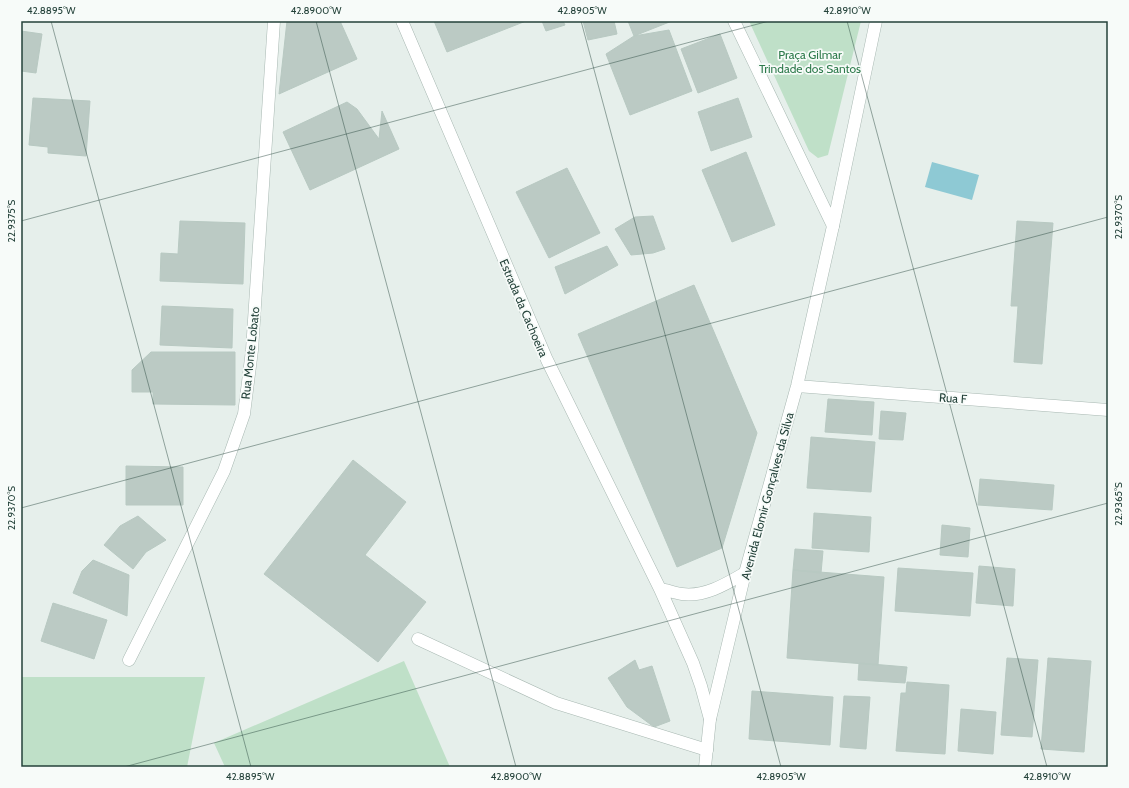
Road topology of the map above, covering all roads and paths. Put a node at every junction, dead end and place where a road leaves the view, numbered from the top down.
1 (274, 21) edge
2 (402, 21) edge
3 (734, 21) edge
4 (876, 21) edge
5 (833, 226) junction
6 (797, 386) junction
7 (1108, 410) edge
8 (745, 574) junction
9 (660, 589) junction
10 (418, 639) dead end
11 (129, 660) dead end
12 (710, 719) junction
13 (707, 750) junction
14 (705, 767) edge

1 - 11 street, Rua Monte Lobato
2 - 9 street, Estrada da Cachoeira
3 - 5 street
4 - 5 street
5 - 6 street, Avenida Elomir Gonçalves da Silva
6 - 7 street, Rua F
6 - 8 street, Avenida Elomir Gonçalves da Silva
8 - 9 street
8 - 12 street, Avenida Elomir Gonçalves da Silva
9 - 12 street, Estrada da Cachoeira
10 - 13 street
12 - 13 street, Avenida Elomir Gonçalves da Silva
13 - 14 street, Avenida Elomir Gonçalves da Silva

